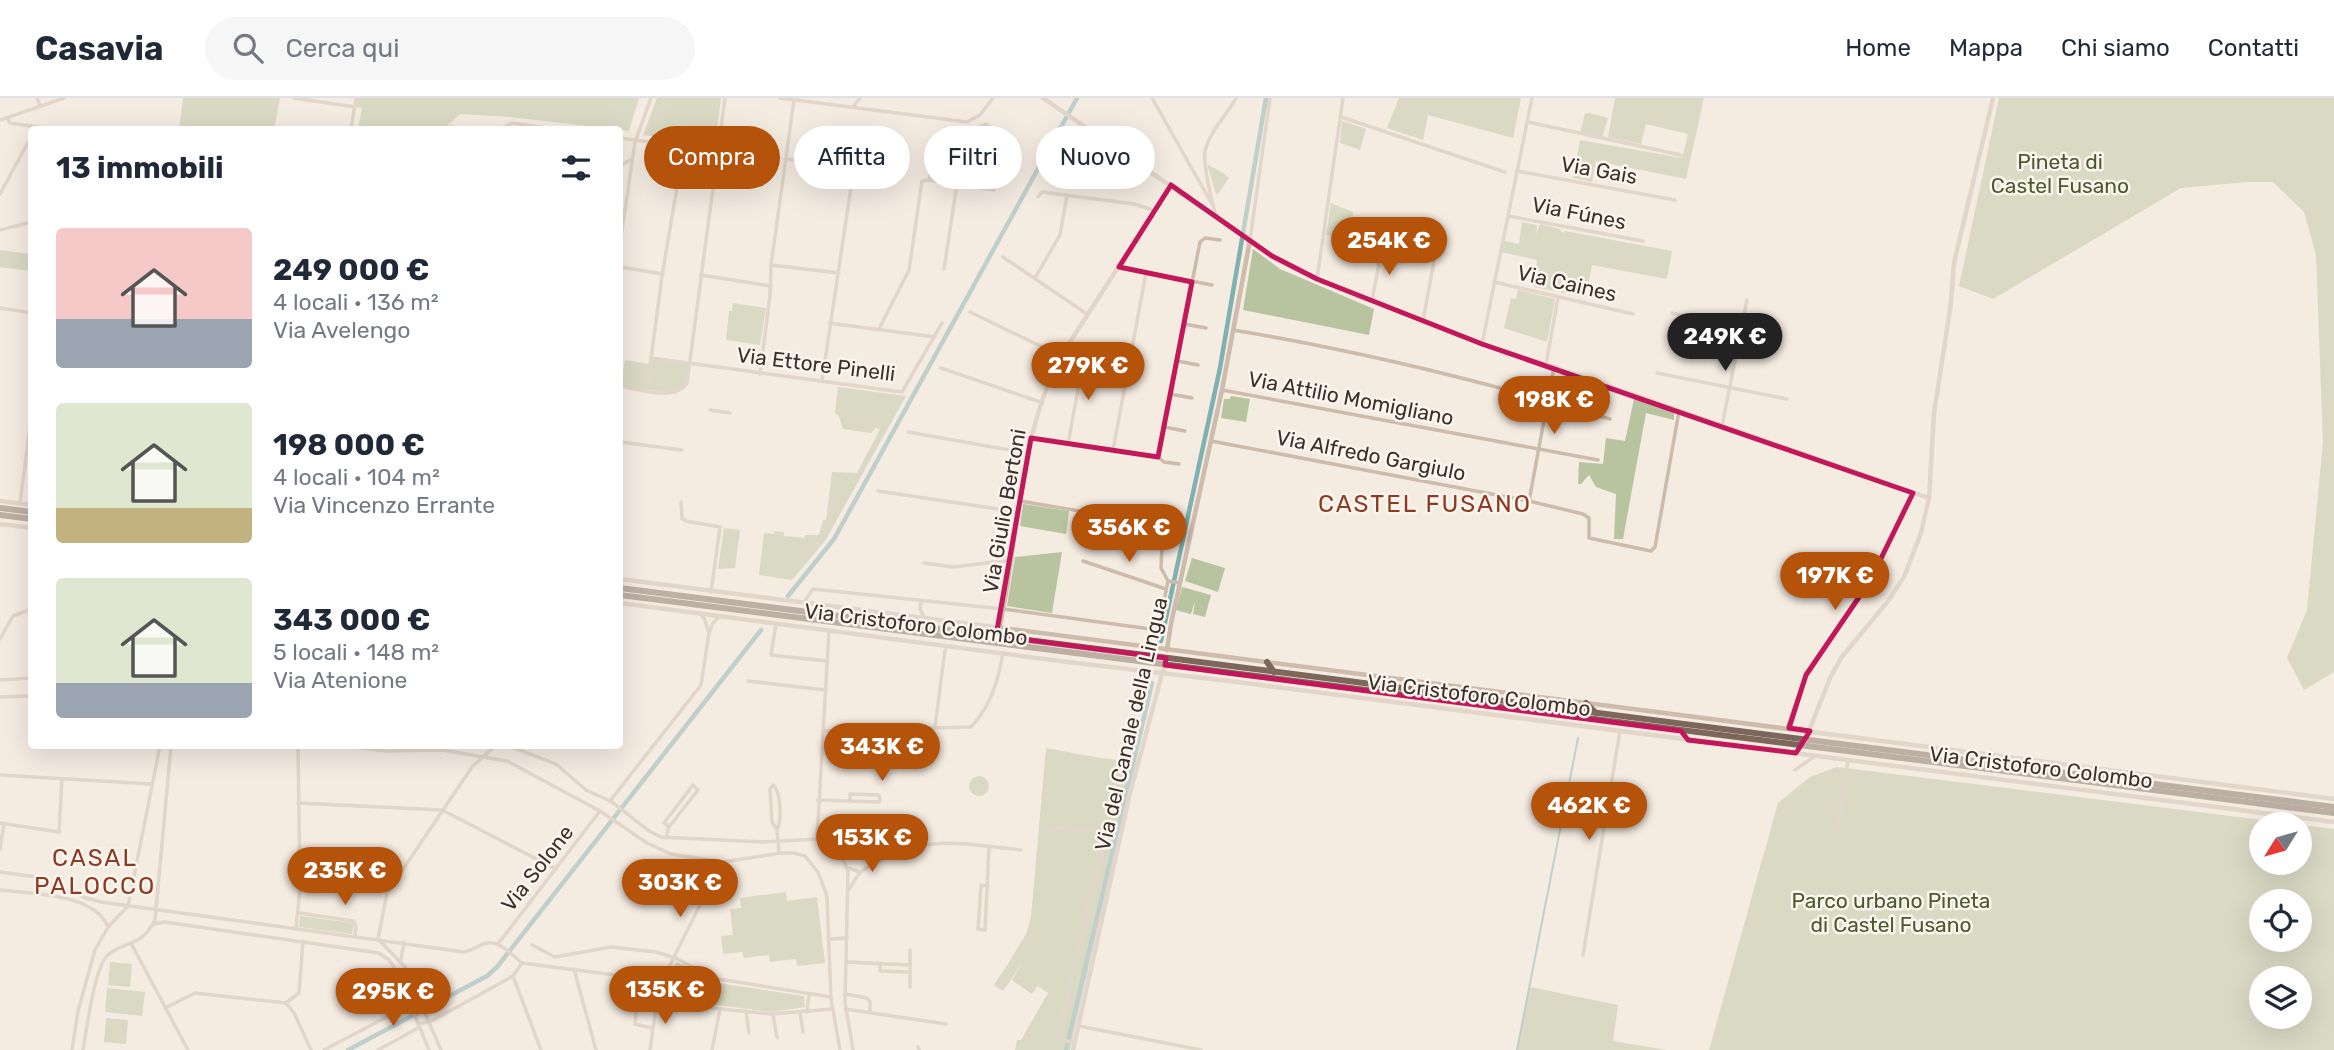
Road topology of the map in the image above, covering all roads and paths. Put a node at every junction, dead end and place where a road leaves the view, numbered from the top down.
1 (37, 98) edge
2 (64, 98) edge
3 (294, 98) edge
4 (356, 98) edge
5 (651, 98) edge
6 (725, 98) edge
7 (780, 98) edge
8 (860, 98) edge
9 (993, 98) edge
10 (1043, 98) edge
11 (1152, 98) edge
12 (1236, 98) edge
13 (1270, 98) edge
14 (1343, 98) edge
15 (1532, 98) edge
16 (1993, 98) edge
17 (794, 100) junction
18 (40, 106) junction
19 (355, 107) junction
20 (853, 108) junction
21 (1340, 117) junction
22 (7, 118) junction
23 (0, 120) edge
24 (1528, 122) junction
25 (28, 126) edge
26 (352, 126) edge
27 (503, 126) edge
28 (531, 126) edge
29 (721, 126) edge
30 (623, 138) edge
31 (635, 140) junction
32 (644, 141) edge
33 (28, 142) edge
34 (1681, 155) dead end
35 (632, 159) junction
36 (785, 159) junction
37 (794, 160) edge
38 (623, 164) edge
39 (1517, 171) junction
40 (1505, 172) dead end
41 (924, 180) edge
42 (1171, 185) junction
43 (677, 189) edge
44 (713, 189) edge
45 (851, 189) edge
46 (956, 189) edge
47 (988, 189) edge
48 (994, 190) dead end
49 (0, 194) edge
50 (1067, 195) junction
51 (1038, 197) dead end
52 (1675, 200) dead end
53 (1213, 206) junction
54 (623, 208) edge
55 (1153, 210) junction
56 (1216, 216) junction
57 (1508, 216) junction
58 (28, 223) edge
59 (0, 230) edge
60 (1248, 239) junction
61 (1220, 240) dead end
62 (1643, 242) dead end
63 (1404, 250) dead end
64 (1436, 250) dead end
65 (1003, 257) dead end
66 (771, 265) junction
67 (623, 267) edge
68 (1119, 267) junction
69 (944, 269) dead end
70 (839, 273) junction
71 (1146, 273) junction
72 (663, 274) junction
73 (701, 275) junction
74 (1035, 278) junction
75 (1317, 279) junction
76 (1192, 282) junction
77 (1494, 282) junction
78 (1212, 285) dead end
79 (771, 286) junction
80 (1558, 297) junction
81 (1747, 300) dead end
82 (1372, 301) junction
83 (0, 308) edge
84 (28, 312) edge
85 (970, 312) dead end
86 (1672, 313) dead end
87 (1087, 314) junction
88 (1633, 314) dead end
89 (1423, 321) junction
90 (829, 323) junction
91 (942, 323) dead end
92 (1184, 324) junction
93 (1206, 328) dead end
94 (1741, 328) junction
95 (879, 329) junction
96 (1233, 330) junction
97 (1779, 335) dead end
98 (935, 337) junction
99 (1482, 344) junction
100 (1060, 356) junction
101 (1084, 356) dead end
102 (651, 358) junction
103 (1177, 361) junction
104 (690, 364) junction
105 (1198, 365) dead end
106 (1546, 365) junction
107 (1554, 367) junction
108 (940, 368) dead end
109 (1657, 373) dead end
110 (760, 374) junction
111 (822, 381) junction
112 (623, 386) edge
113 (1730, 387) junction
114 (647, 390) junction
115 (1222, 390) junction
116 (1170, 394) junction
117 (1192, 398) dead end
118 (1787, 399) dead end
119 (1549, 401) junction
120 (1043, 403) junction
121 (710, 410) dead end
122 (1679, 411) junction
123 (730, 413) dead end
124 (1610, 419) dead end
125 (1722, 426) junction
126 (1164, 427) junction
127 (1185, 431) dead end
128 (908, 432) dead end
129 (1031, 438) junction
130 (1211, 441) junction
131 (623, 442) edge
132 (28, 444) edge
133 (1068, 444) junction
134 (1539, 449) junction
135 (682, 450) dead end
136 (1113, 450) junction
137 (1026, 453) junction
138 (1158, 457) junction
139 (1598, 460) dead end
140 (1179, 464) dead end
141 (878, 491) dead end
142 (1913, 493) junction
143 (1929, 498) junction
144 (0, 501) edge
145 (1020, 501) junction
146 (1529, 501) junction
147 (681, 502) dead end
148 (20, 503) junction
149 (28, 504) edge
150 (0, 508) edge
151 (28, 512) edge
152 (1018, 512) junction
153 (0, 515) edge
154 (28, 518) edge
155 (0, 524) edge
156 (28, 528) edge
157 (1011, 560) junction
158 (1083, 561) dead end
159 (924, 563) dead end
160 (623, 579) edge
161 (1169, 581) junction
162 (1179, 583) junction
163 (623, 588) edge
164 (1166, 589) junction
165 (711, 592) junction
166 (623, 595) edge
167 (921, 600) junction
168 (623, 603) edge
169 (793, 603) junction
170 (803, 603) junction
171 (1003, 609) junction
172 (28, 610) edge
173 (805, 612) junction
174 (700, 613) junction
175 (720, 617) junction
176 (926, 619) junction
177 (776, 624) junction
178 (999, 628) junction
179 (829, 630) junction
180 (709, 633) junction
181 (0, 639) edge
182 (996, 640) junction
183 (945, 650) dead end
184 (1051, 650) junction
185 (1001, 652) junction
186 (827, 661) junction
187 (1060, 661) junction
188 (1165, 662) junction
189 (1267, 662) junction
190 (1274, 672) junction
191 (28, 678) edge
192 (0, 680) edge
193 (748, 681) dead end
194 (825, 690) junction
195 (28, 696) edge
196 (0, 697) edge
197 (1586, 703) junction
198 (1596, 713) junction
199 (935, 727) junction
200 (1787, 728) junction
201 (890, 729) dead end
202 (897, 729) dead end
203 (823, 730) junction
204 (1620, 731) junction
205 (1681, 731) junction
206 (1808, 734) junction
207 (1688, 740) junction
208 (1803, 746) junction
209 (159, 749) edge
210 (171, 749) edge
211 (298, 749) edge
212 (369, 749) edge
213 (492, 749) edge
214 (518, 749) edge
215 (1941, 749) junction
216 (1796, 754) junction
217 (1933, 755) junction
218 (1815, 756) junction
219 (483, 757) junction
220 (1847, 760) junction
221 (1795, 770) dead end
222 (0, 775) edge
223 (62, 779) junction
224 (152, 784) junction
225 (591, 792) junction
226 (2334, 799) edge
227 (818, 800) junction
228 (612, 802) junction
229 (850, 802) junction
230 (298, 803) junction
231 (586, 804) junction
232 (2334, 807) edge
233 (442, 810) junction
234 (602, 812) junction
235 (2334, 813) edge
236 (2334, 821) edge
237 (1839, 822) dead end
238 (2, 824) edge
239 (669, 827) junction
240 (777, 830) junction
241 (1048, 832) dead end
242 (666, 838) junction
243 (817, 839) junction
244 (778, 841) junction
245 (989, 847) junction
246 (0, 849) edge
247 (1021, 850) dead end
248 (779, 853) junction
249 (708, 860) junction
250 (847, 867) junction
251 (556, 869) junction
252 (0, 872) edge
253 (860, 872) junction
254 (57, 884) junction
255 (988, 886) junction
256 (0, 890) edge
257 (848, 892) junction
258 (57, 897) junction
259 (128, 906) junction
260 (158, 911) junction
261 (298, 913) junction
262 (153, 924) junction
263 (108, 927) junction
264 (296, 928) junction
265 (332, 934) junction
266 (355, 936) junction
267 (378, 939) junction
268 (829, 939) junction
269 (846, 939) junction
270 (303, 941) junction
271 (404, 942) junction
272 (132, 945) junction
273 (331, 945) junction
274 (500, 945) junction
275 (532, 946) dead end
276 (95, 950) junction
277 (910, 950) dead end
278 (1583, 955) dead end
279 (555, 957) junction
280 (105, 958) junction
281 (675, 958) junction
282 (401, 960) junction
283 (846, 962) junction
284 (522, 963) junction
285 (880, 963) junction
286 (909, 965) junction
287 (555, 967) junction
288 (574, 969) junction
289 (909, 972) junction
290 (409, 974) junction
291 (513, 976) junction
292 (639, 977) junction
293 (412, 980) junction
294 (401, 981) junction
295 (662, 981) junction
296 (910, 987) dead end
297 (809, 994) junction
298 (637, 995) junction
299 (845, 995) junction
300 (831, 997) junction
301 (657, 999) junction
302 (286, 1003) junction
303 (411, 1006) junction
304 (165, 1009) junction
305 (720, 1009) junction
306 (833, 1009) junction
307 (845, 1009) junction
308 (78, 1011) junction
309 (746, 1012) junction
310 (800, 1012) junction
311 (807, 1012) junction
312 (870, 1012) junction
313 (90, 1014) junction
314 (773, 1014) junction
315 (430, 1022) junction
316 (418, 1023) junction
317 (946, 1024) dead end
318 (1079, 1026) junction
319 (652, 1028) junction
320 (803, 1032) dead end
321 (749, 1034) dead end
322 (777, 1038) dead end
323 (1072, 1042) junction
324 (852, 1044) junction
325 (839, 1048) edge
326 (72, 1050) edge
327 (83, 1050) edge
328 (188, 1050) edge
329 (311, 1050) edge
330 (324, 1050) edge
331 (378, 1050) edge
332 (429, 1050) edge
333 (440, 1050) edge
334 (541, 1050) edge
335 (596, 1050) edge
336 (650, 1050) edge
337 (712, 1050) edge
338 (853, 1050) edge
339 (1073, 1050) edge
340 (1200, 1050) edge

1 - 18 street
2 - 18 street
3 - 19 street
4 - 19 street
5 - 31 street
6 - 29 street
7 - 17 street
8 - 20 street
9 - 20 street
10 - 42 street
11 - 53 street
12 - 53 street
13 - 60 street
14 - 21 street
15 - 24 street
16 - 143 street
17 - 20 street
17 - 36 street
18 - 22 street
19 - 26 street
21 - 40 street
21 - 75 street
22 - 23 street
22 - 25 street
24 - 34 street
24 - 39 street
27 - 28 street
30 - 31 street
31 - 32 street
31 - 35 street
33 - 49 street
35 - 38 street
35 - 54 street
36 - 37 street
36 - 66 street
39 - 52 street, Via Gais
39 - 57 street
41 - 95 street
42 - 55 street, Via Giulio Bertoni
42 - 56 street
43 - 72 street
44 - 73 street
45 - 70 street
46 - 69 street
47 - 48 street
50 - 51 street
50 - 55 street
50 - 74 street
53 - 56 street
55 - 68 street, Via Giulio Bertoni
56 - 60 street
57 - 62 street, Via Fúnes
57 - 77 street
58 - 59 street
60 - 75 street
60 - 96 street, Via del Canale della Lingua
61 - 76 street
63 - 82 street
64 - 89 street
65 - 74 street
66 - 70 street
66 - 79 street
67 - 72 street
68 - 71 street
68 - 87 street, Via Giulio Bertoni
70 - 90 street
71 - 76 street
71 - 136 street
72 - 102 street
73 - 79 street
73 - 104 street
74 - 87 street
75 - 82 street
76 - 78 street
76 - 92 street
77 - 80 street, Via Caines
77 - 99 street
79 - 110 street
80 - 88 street, Via Caines
80 - 106 street
81 - 94 street
82 - 89 street
83 - 84 street
85 - 100 street
86 - 94 street
87 - 100 street, Via Giulio Bertoni
89 - 99 street
90 - 95 street
90 - 111 street
91 - 98 street, Via Ettore Pinelli
92 - 93 street
92 - 103 street
94 - 97 street
94 - 113 street
95 - 98 street
96 - 115 street, Via del Canale della Lingua
96 - 119 street
98 - 111 street, Via Ettore Pinelli
99 - 106 street
100 - 120 street, Via Giulio Bertoni
101 - 133 street
102 - 104 street, Via Ettore Pinelli
102 - 114 street
103 - 105 street
103 - 116 street
104 - 110 street, Via Ettore Pinelli
104 - 114 street
106 - 107 street
107 - 119 street
107 - 122 street
108 - 120 street
109 - 113 street
110 - 111 street, Via Ettore Pinelli
112 - 114 street
113 - 118 street
113 - 125 street
115 - 130 street, Via del Canale della Lingua
115 - 134 street, Via Attilio Momigliano
116 - 117 street
116 - 126 street
119 - 124 street
119 - 134 street
120 - 129 street, Via Giulio Bertoni
121 - 123 street
122 - 125 street
122 - 146 street, Via Alfredo Gargiulo
125 - 142 street
126 - 127 street
126 - 138 street
128 - 137 street
129 - 133 street
129 - 137 street, Via Giulio Bertoni
130 - 146 street, Via Alfredo Gargiulo
130 - 162 street, Via del Canale della Lingua
131 - 135 street
132 - 148 street
133 - 136 street
134 - 139 street, Via Attilio Momigliano
134 - 146 street
136 - 138 street
137 - 145 street, Via Giulio Bertoni
138 - 140 street
141 - 152 street
142 - 143 street
142 - 200 street
143 - 206 street
144 - 148 street
145 - 152 street, Via Giulio Bertoni
145 - 161 street
147 - 165 street
148 - 149 street
150 - 151 main road
152 - 157 street, Via Giulio Bertoni
153 - 154 main road
155 - 156 street
157 - 159 street
157 - 171 street, Via Giulio Bertoni
158 - 164 street
160 - 165 street, Via Cristoforo Colombo
161 - 162 street
161 - 164 street
162 - 188 street, Via del Canale della Lingua
163 - 173 main road, Via Cristoforo Colombo
164 - 171 street
165 - 169 street, Via Cristoforo Colombo
166 - 182 main road, Via Cristoforo Colombo
167 - 170 street
167 - 171 street
167 - 176 street
168 - 174 street, Via Cristoforo Colombo
169 - 170 street, Via Cristoforo Colombo
169 - 173 street, Via Cristoforo Colombo
170 - 176 street, Via Cristoforo Colombo
171 - 178 street, Via Giulio Bertoni
172 - 181 street
173 - 182 main road, Via Cristoforo Colombo
174 - 175 street, Via Cristoforo Colombo
174 - 180 street
175 - 177 street, Via Cristoforo Colombo
175 - 180 street
176 - 178 street, Via Cristoforo Colombo
177 - 179 street, Via Cristoforo Colombo
177 - 186 street
178 - 182 street, Via Giulio Bertoni
178 - 188 street, Via Cristoforo Colombo
179 - 185 street, Via Cristoforo Colombo
179 - 186 street
180 - 228 street
182 - 184 main road, Via Cristoforo Colombo
182 - 185 street
182 - 188 main road, Via Cristoforo Colombo
183 - 199 street
184 - 187 street
184 - 188 main road, Via Cristoforo Colombo
185 - 187 street, Via Cristoforo Colombo
185 - 199 street
186 - 194 street
187 - 188 street, Via Cristoforo Colombo
188 - 189 street, Via Cristoforo Colombo
188 - 190 main road, Via Cristoforo Colombo
188 - 204 street, Via Cristoforo Colombo
188 - 205 main road, Via Cristoforo Colombo
188 - 318 street, Via del Canale della Lingua
189 - 190 main road
189 - 197 street, Via Cristoforo Colombo
190 - 198 main road, Via Cristoforo Colombo
191 - 192 street
193 - 194 street
194 - 203 street
195 - 196 street
197 - 198 main road
197 - 200 street, Via Cristoforo Colombo
198 - 206 main road, Via Cristoforo Colombo
199 - 202 street
200 - 206 street, Via Cristoforo Colombo
201 - 203 street
203 - 227 street
204 - 207 street, Via Cristoforo Colombo
204 - 278 street
205 - 207 street
205 - 208 main road, Via Cristoforo Colombo
206 - 208 street
206 - 215 street, Via Cristoforo Colombo
206 - 217 main road, Via Cristoforo Colombo
207 - 216 street, Via Cristoforo Colombo
208 - 216 street
208 - 235 main road, Via Cristoforo Colombo
209 - 224 street
210 - 260 street
211 - 230 street
212 - 219 street
213 - 219 street
214 - 225 street
215 - 217 street
215 - 226 street, Via Cristoforo Colombo
216 - 218 street, Via Cristoforo Colombo
217 - 232 main road, Via Cristoforo Colombo
218 - 220 street, Via Cristoforo Colombo
218 - 221 street
219 - 231 street
219 - 233 street
220 - 236 street, Via Cristoforo Colombo
220 - 237 street
222 - 223 street
223 - 224 street
223 - 238 street
224 - 259 street
225 - 228 street
225 - 231 street
227 - 229 street
227 - 243 street
228 - 242 street
229 - 229 street
230 - 233 street
230 - 261 street
231 - 234 street
233 - 251 street
233 - 267 street
234 - 249 street
234 - 251 street, Via Solone
238 - 246 street
239 - 239 street
239 - 242 street
240 - 240 street
240 - 244 street
241 - 323 street
242 - 244 street
243 - 244 street
243 - 250 street
244 - 248 street
245 - 247 street
245 - 253 street
245 - 255 street
248 - 249 street
248 - 268 street
249 - 281 street
250 - 253 street
250 - 257 street
251 - 274 street, Via Solone
252 - 254 street
253 - 257 street
254 - 258 street
254 - 259 street
255 - 255 street
256 - 258 street
257 - 269 street
258 - 263 street
259 - 260 street
259 - 263 street
260 - 262 street
260 - 264 street
261 - 264 street
261 - 266 street
262 - 270 street
262 - 272 street
263 - 276 street
264 - 265 street
265 - 266 street
265 - 273 street
266 - 267 street
267 - 271 street
267 - 282 street
268 - 269 street
268 - 300 street
269 - 283 street
270 - 273 street
270 - 302 street
271 - 274 street
271 - 282 street
272 - 280 street
272 - 304 street
273 - 294 street
274 - 284 street
275 - 279 street
276 - 280 street
276 - 308 street
277 - 286 street
279 - 281 street
279 - 287 street
280 - 313 street
281 - 295 street
281 - 297 street
282 - 290 street
283 - 285 street
283 - 299 street
284 - 287 street
284 - 291 street
285 - 286 street
285 - 289 street
286 - 289 street
287 - 288 street
288 - 292 street
288 - 335 street
289 - 296 street
290 - 293 street
290 - 294 street
291 - 315 street
291 - 334 street
292 - 295 street
292 - 298 street
293 - 294 street
293 - 315 street
294 - 303 street
295 - 301 street
297 - 300 street
297 - 311 street
298 - 301 street
298 - 319 street
299 - 307 street
299 - 312 street
300 - 306 street
301 - 305 street
301 - 319 street
302 - 304 street
302 - 329 street
303 - 316 street
303 - 330 street
304 - 328 street
305 - 309 street
305 - 337 street
306 - 311 street
306 - 325 street
307 - 312 street
307 - 324 street
308 - 313 street
308 - 326 street
309 - 314 street
309 - 321 street
310 - 311 street
310 - 314 street
310 - 320 street
312 - 317 street
313 - 327 street
314 - 322 street
315 - 316 street
315 - 333 street
316 - 331 street
316 - 332 street
318 - 323 street, Via del Canale della Lingua
318 - 340 street
319 - 336 street
323 - 339 street, Via del Canale della Lingua
324 - 325 street
324 - 338 street

